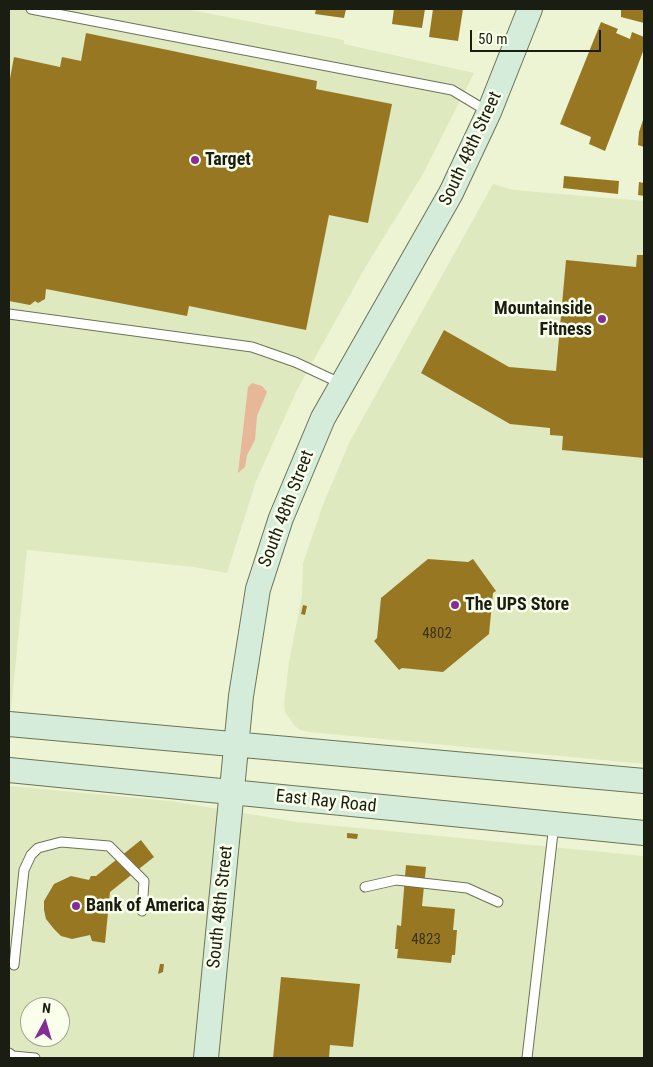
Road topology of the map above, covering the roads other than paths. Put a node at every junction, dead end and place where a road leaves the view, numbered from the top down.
1 (31, 9) edge
2 (530, 9) edge
3 (489, 112) junction
4 (9, 314) edge
5 (342, 384) junction
6 (9, 724) edge
7 (236, 746) junction
8 (9, 770) edge
9 (644, 781) edge
10 (233, 792) junction
11 (554, 824) junction
12 (644, 832) edge
13 (364, 887) dead end
14 (498, 902) dead end
15 (142, 911) dead end
16 (14, 965) dead end
17 (9, 1053) edge
18 (35, 1058) edge
19 (206, 1058) edge
20 (527, 1058) edge

1 - 3 lane
2 - 3 main road, South 48th Street
3 - 5 main road, South 48th Street
4 - 5 lane
5 - 7 main road, South 48th Street
6 - 7 main road
7 - 9 main road
7 - 10 main road, South 48th Street
8 - 10 main road, East Ray Road
10 - 11 main road, East Ray Road
10 - 19 main road, South 48th Street
11 - 12 main road, East Ray Road
11 - 20 lane
13 - 14 lane
15 - 16 lane
17 - 18 lane

